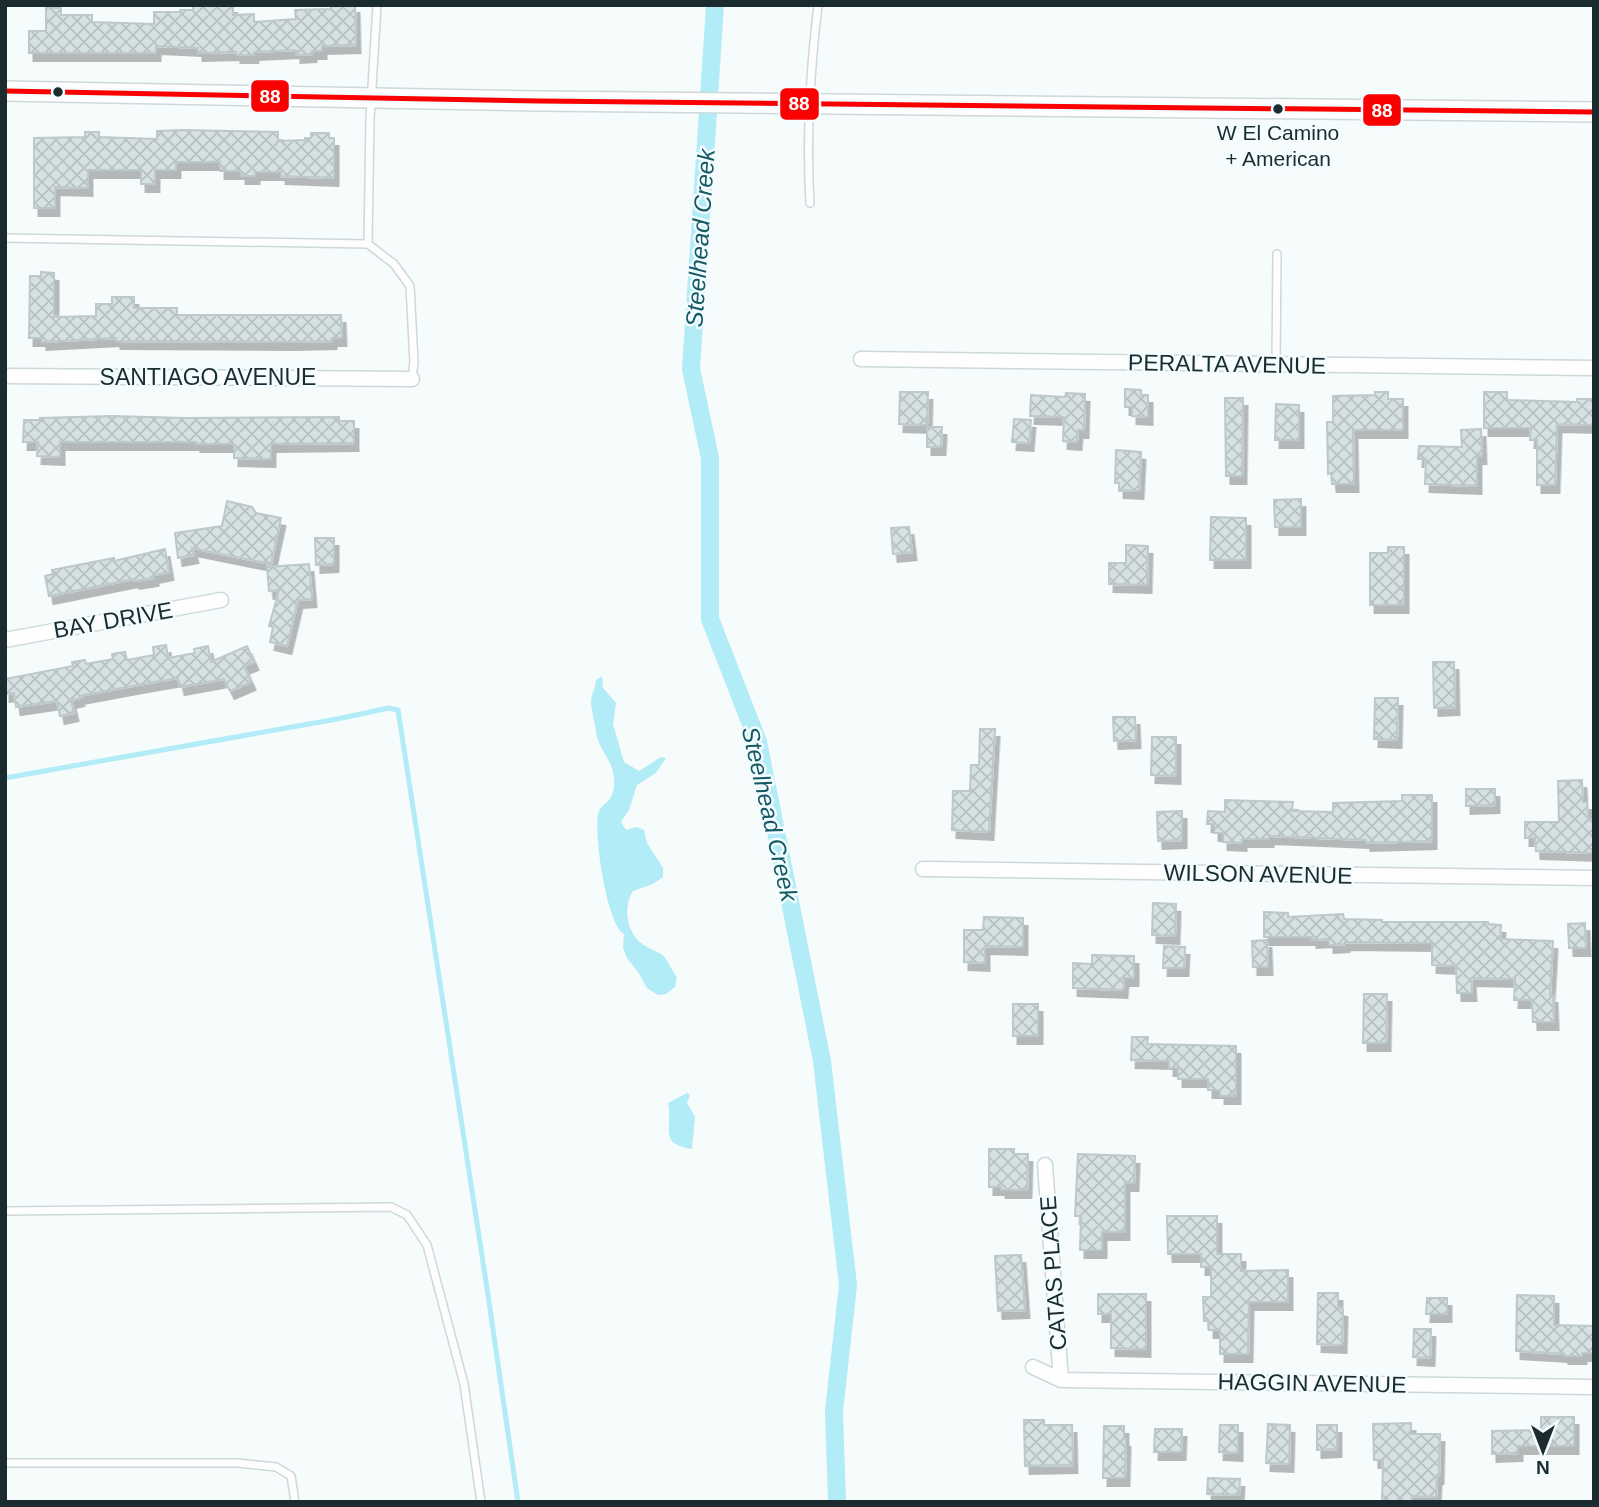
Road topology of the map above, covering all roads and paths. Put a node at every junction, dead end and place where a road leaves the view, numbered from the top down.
1 (377, 5) edge
2 (818, 5) edge
3 (5, 91) edge
4 (372, 96) junction
5 (808, 103) junction
6 (1594, 113) edge
7 (810, 203) dead end
8 (5, 238) edge
9 (368, 244) junction
10 (1277, 254) dead end
11 (860, 359) dead end
12 (1276, 365) junction
13 (1594, 368) edge
14 (5, 376) edge
15 (412, 379) joint
16 (221, 600) dead end
17 (5, 640) edge
18 (923, 870) dead end
19 (1594, 878) edge
20 (1045, 1165) dead end
21 (5, 1211) edge
22 (1032, 1367) dead end
23 (1061, 1380) junction
24 (1594, 1387) edge
25 (5, 1463) edge
26 (295, 1502) edge
27 (481, 1502) edge

1 - 4 lane
2 - 5 lane
3 - 4 main road
4 - 5 main road
4 - 9 lane
5 - 6 main road
5 - 7 lane
8 - 9 lane
9 - 15 lane
10 - 12 lane
11 - 12 street, PERALTA AVENUE
12 - 13 street, PERALTA AVENUE
14 - 15 street, SANTIAGO AVENUE
16 - 17 street, BAY DRIVE
18 - 19 street, WILSON AVENUE
20 - 23 street, CATAS PLACE
21 - 27 lane
22 - 23 street, HAGGIN AVENUE
23 - 24 street, HAGGIN AVENUE
25 - 26 lane

